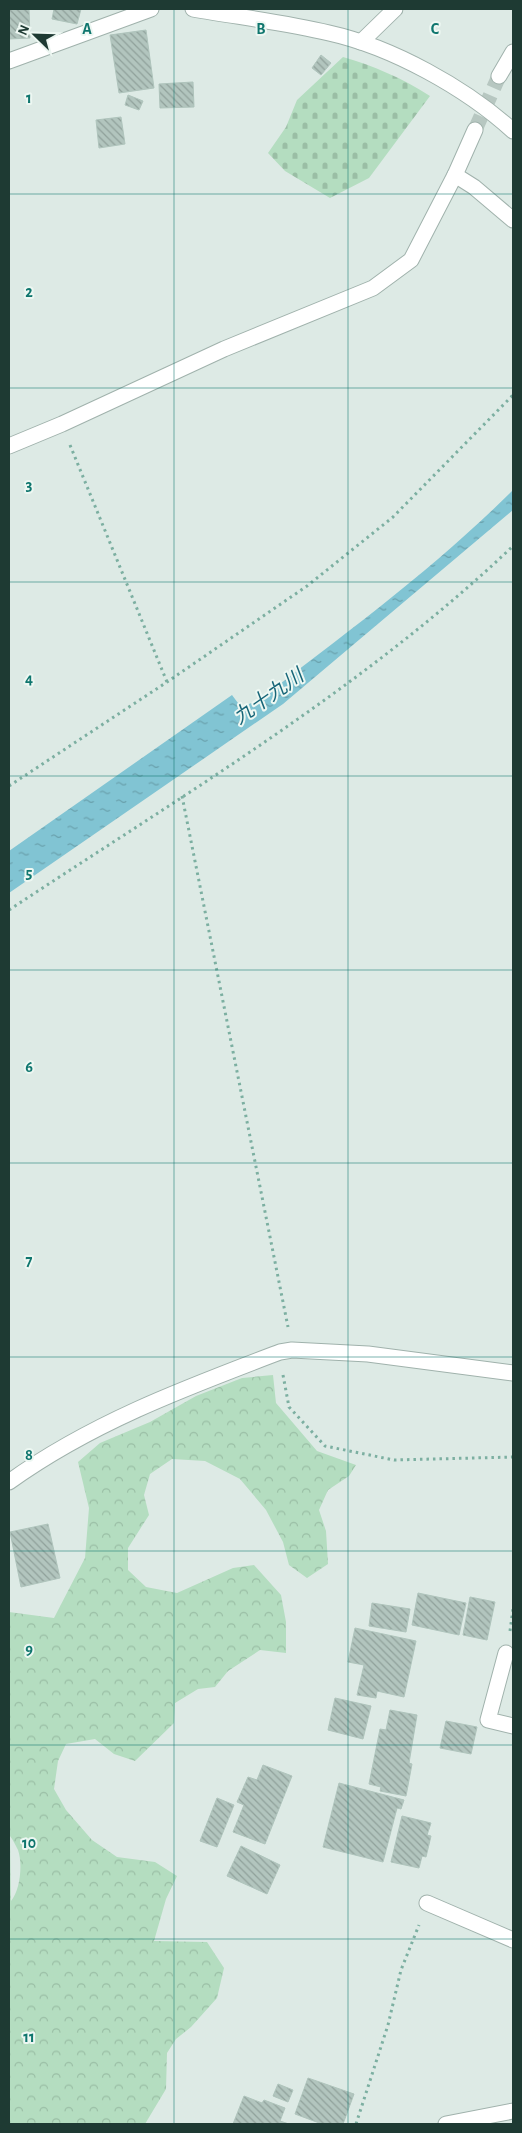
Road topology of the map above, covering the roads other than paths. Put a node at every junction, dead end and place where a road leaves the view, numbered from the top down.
1 (151, 9) edge
2 (193, 9) edge
3 (395, 9) edge
4 (361, 42) junction
5 (513, 52) edge
6 (9, 61) edge
7 (499, 76) tunnel mouth
8 (475, 130) tunnel mouth
9 (513, 131) edge
10 (455, 175) junction
11 (513, 220) edge
12 (9, 446) edge
13 (513, 1373) edge
14 (9, 1482) edge
15 (506, 1653) dead end
16 (513, 1726) edge
17 (427, 1903) road end
18 (513, 1940) edge
19 (513, 2110) edge
20 (446, 2124) edge

1 - 6 street
2 - 4 street
3 - 4 street
4 - 9 street
5 - 7 street
8 - 10 street
10 - 11 street
10 - 12 street
13 - 14 street
15 - 16 street
17 - 18 street
19 - 20 street

